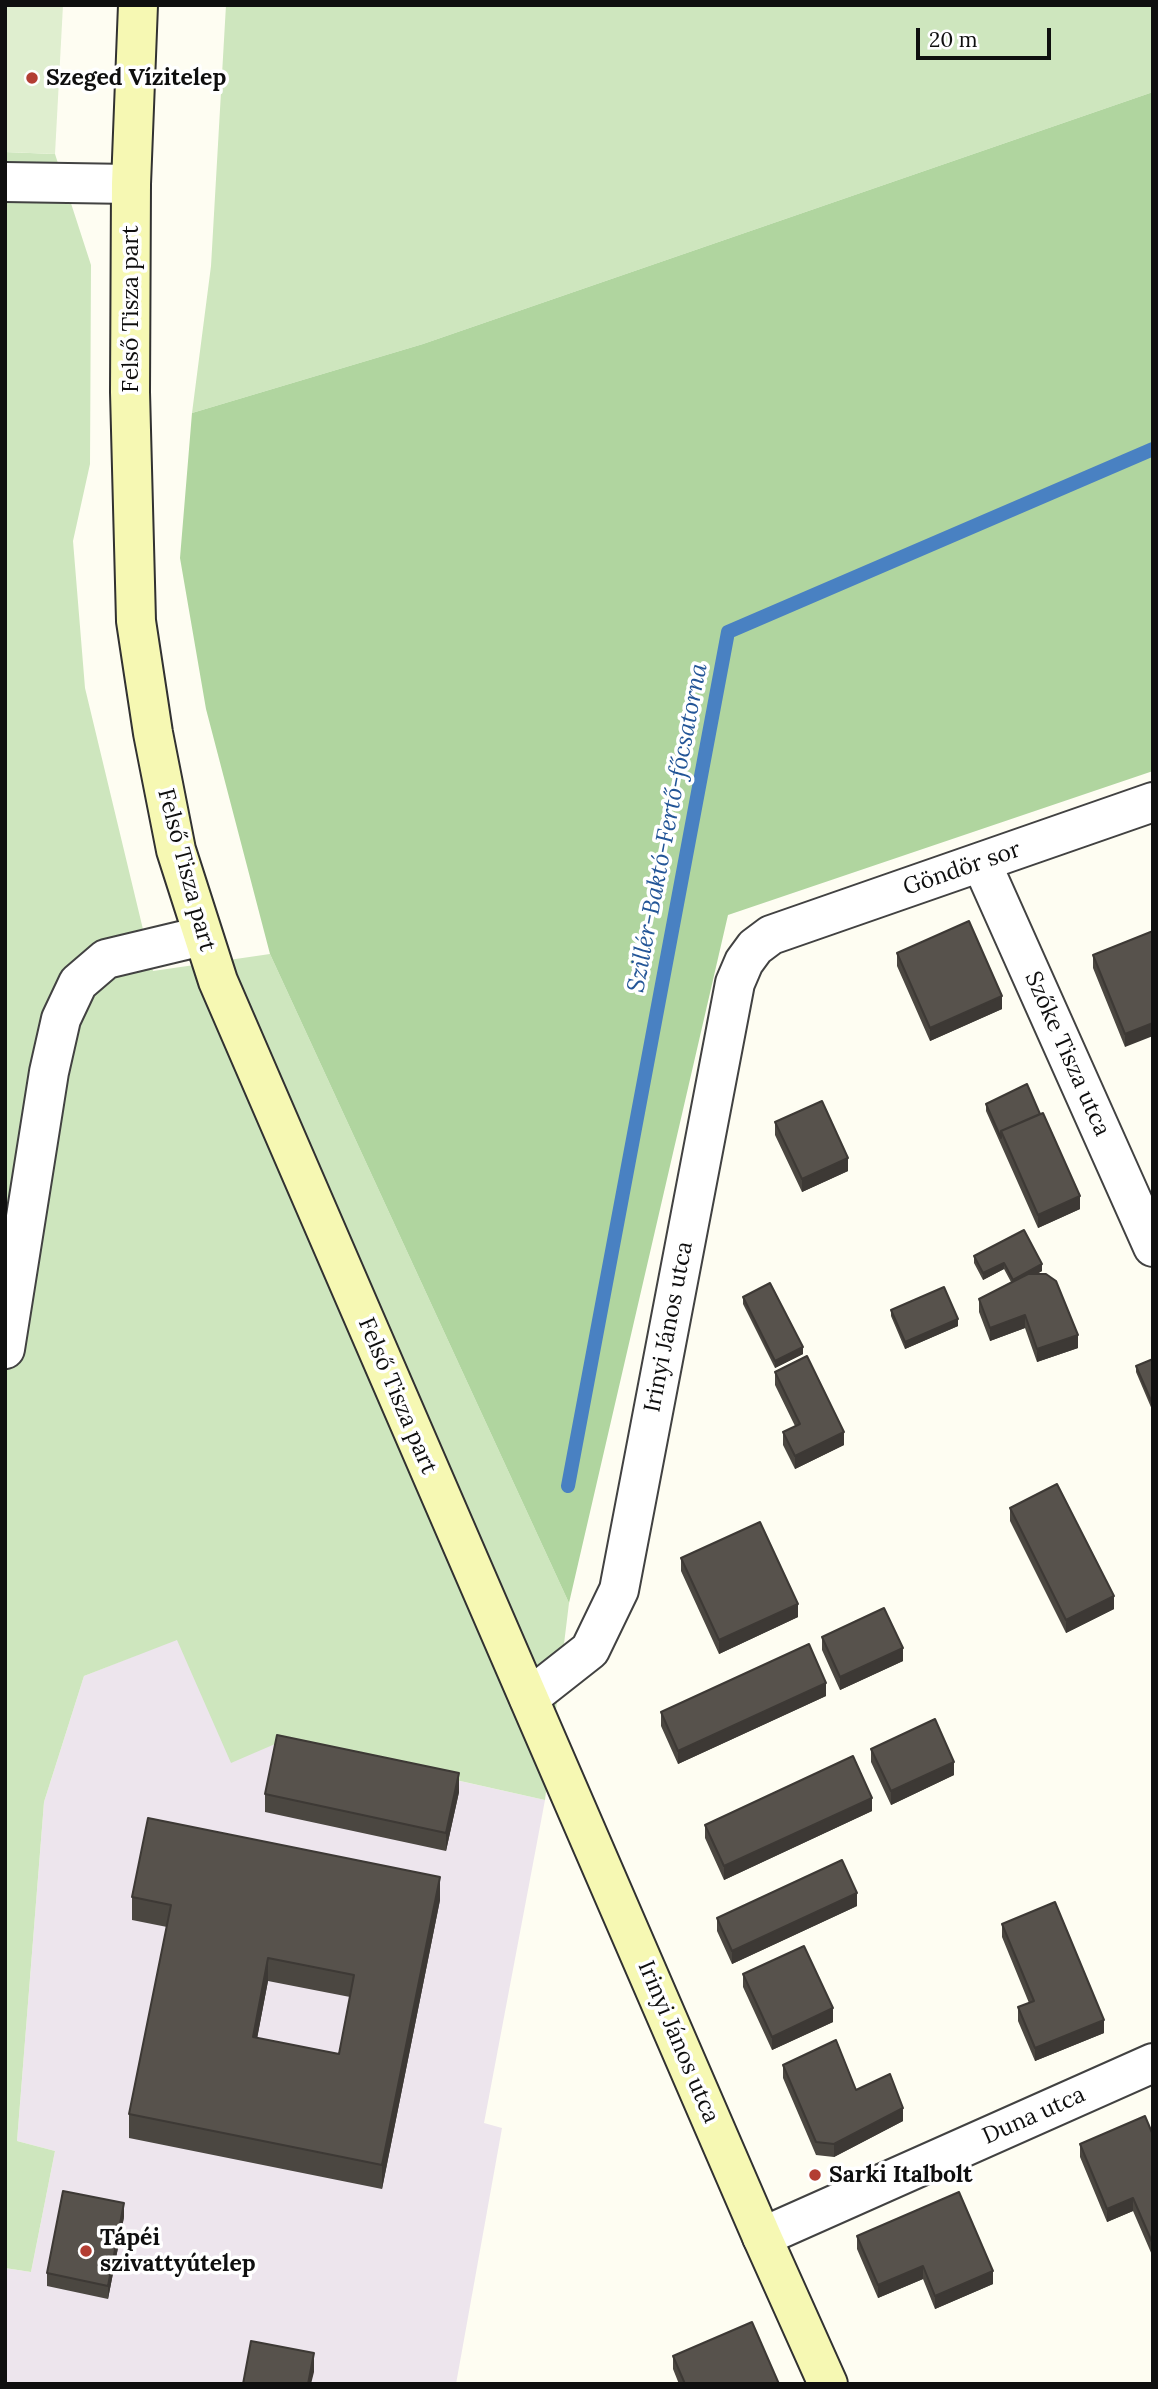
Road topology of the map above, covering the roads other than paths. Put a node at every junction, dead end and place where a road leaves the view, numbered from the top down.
1 (138, 5) edge
2 (5, 182) edge
3 (131, 184) junction
4 (1153, 802) edge
5 (981, 862) junction
6 (771, 935) joint
7 (202, 936) junction
8 (1153, 1247) edge
9 (5, 1349) edge
10 (524, 1686) junction
11 (1153, 2063) edge
12 (762, 2237) junction
13 (828, 2384) edge

1 - 3 main road, Felső Tisza part
2 - 3 street
3 - 7 main road, Felső Tisza part
4 - 5 street, Göndör sor
5 - 6 street, Göndör sor
5 - 8 street, Szőke Tisza utca
6 - 10 street, Irinyi János utca
7 - 9 street
7 - 10 main road, Felső Tisza part
10 - 12 main road, Irinyi János utca
11 - 12 street, Duna utca
12 - 13 main road, Irinyi János utca

